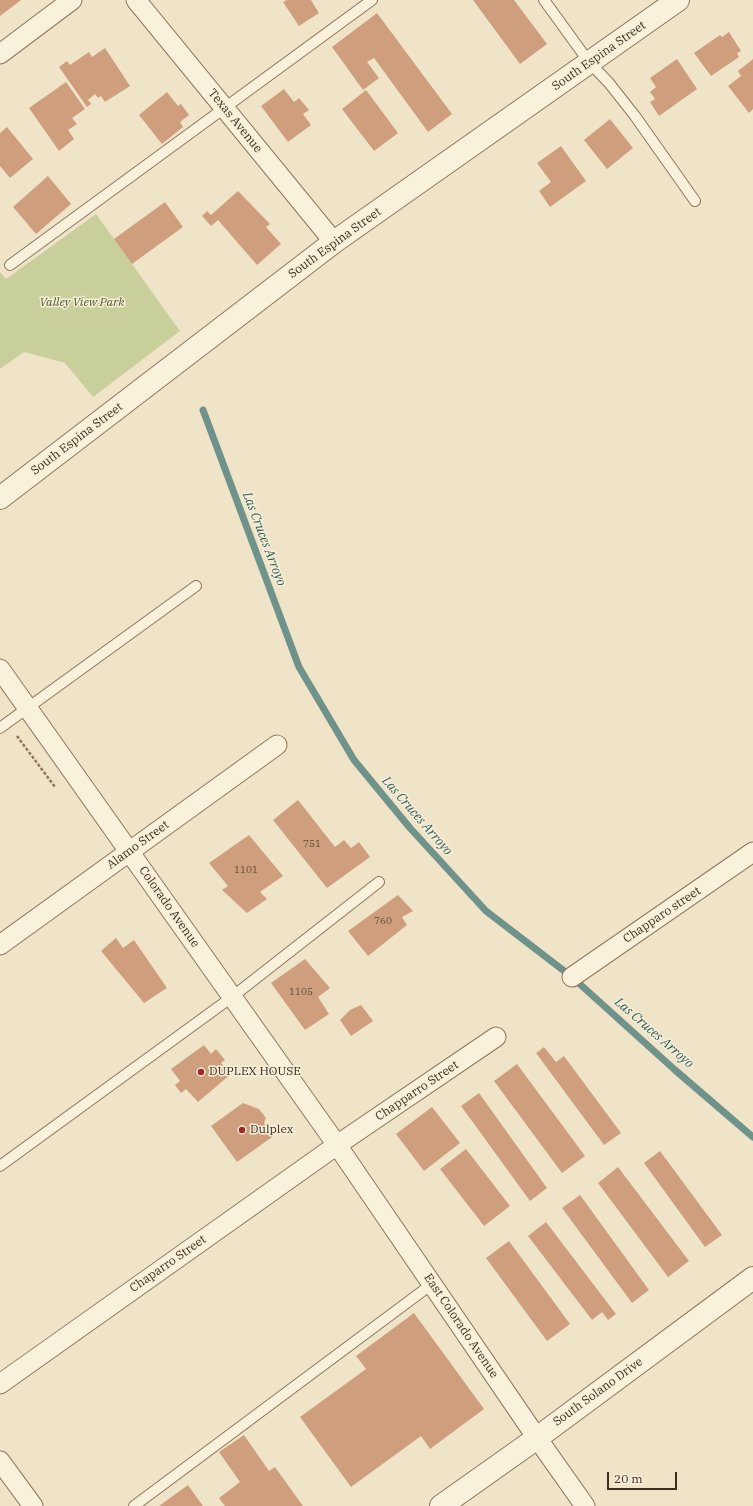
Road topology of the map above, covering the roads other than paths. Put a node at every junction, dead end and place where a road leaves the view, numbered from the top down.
1 (72, 0) edge
2 (136, 0) edge
3 (372, 0) edge
4 (544, 0) edge
5 (678, 0) edge
6 (0, 54) edge
7 (589, 62) junction
8 (224, 108) junction
9 (695, 201) dead end
10 (334, 242) junction
11 (10, 265) dead end
12 (0, 498) edge
13 (196, 586) dead end
14 (0, 669) edge
15 (27, 708) junction
16 (4, 725) edge
17 (277, 745) dead end
18 (129, 852) junction
19 (753, 852) edge
20 (379, 882) dead end
21 (0, 945) edge
22 (572, 977) dead end
23 (232, 997) junction
24 (496, 1037) dead end
25 (337, 1145) junction
26 (0, 1166) edge
27 (753, 1278) edge
28 (432, 1284) junction
29 (0, 1384) edge
30 (536, 1438) junction
31 (0, 1461) edge
32 (33, 1506) edge
33 (134, 1506) edge
34 (441, 1506) edge
35 (585, 1506) edge

1 - 6 street
2 - 8 street, Texas Avenue
3 - 8 lane
4 - 7 lane
5 - 7 street, South Espina Street
7 - 9 lane
7 - 10 street, South Espina Street
8 - 10 street, Texas Avenue
8 - 11 lane
10 - 12 street, South Espina Street
13 - 15 lane
14 - 15 street, Colorado Avenue
15 - 16 lane
15 - 18 street, Colorado Avenue
17 - 18 street, Alamo Street
18 - 21 street, Alamo Street
18 - 23 street, Colorado Avenue
19 - 22 street, Chapparo street
20 - 23 lane
23 - 25 street, Colorado Avenue
23 - 26 lane
24 - 25 street, Chapparro Street
25 - 28 street, East Colorado Avenue
25 - 29 street, Chaparro Street
27 - 30 street, South Solano Drive
28 - 30 street, East Colorado Avenue
28 - 33 lane
30 - 34 street, South Solano Drive
30 - 35 street, East Colorado Avenue
31 - 32 street

